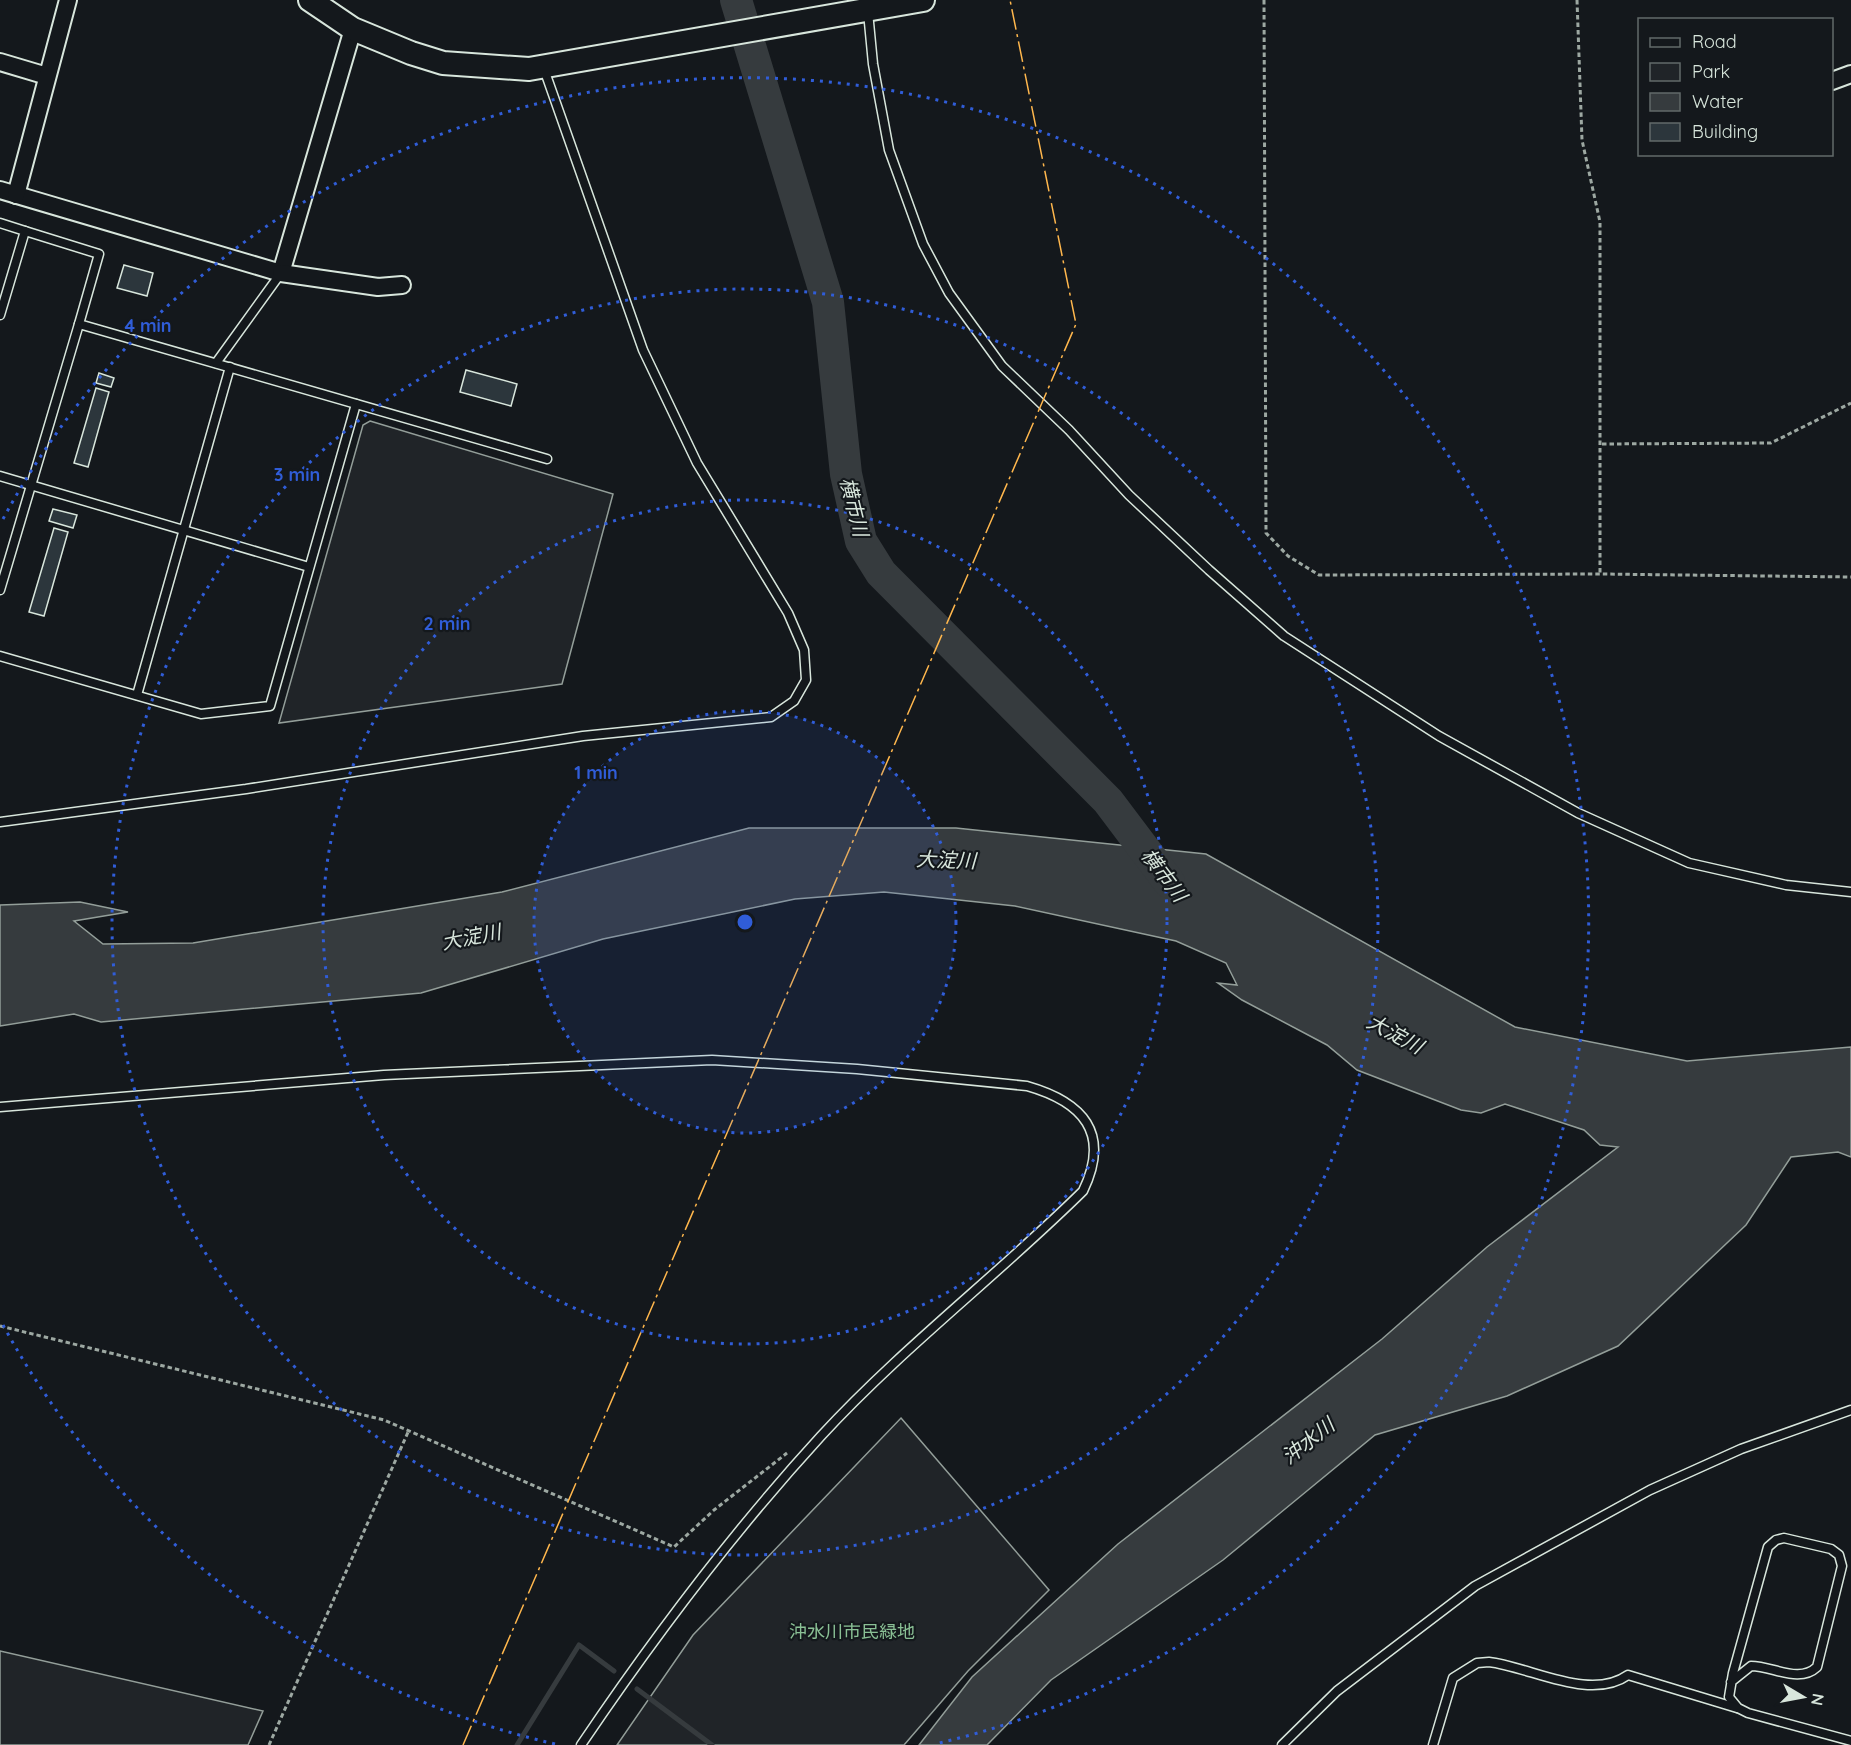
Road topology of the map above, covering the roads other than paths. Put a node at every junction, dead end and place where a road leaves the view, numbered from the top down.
1 (68, 0) edge
2 (310, 0) edge
3 (923, 0) edge
4 (859, 11) junction
5 (353, 29) junction
6 (0, 62) edge
7 (543, 66) junction
8 (1851, 74) edge
9 (47, 76) junction
10 (1833, 81) edge
11 (8, 192) edge
12 (0, 223) edge
13 (25, 231) junction
14 (281, 273) junction
15 (402, 285) dead end
16 (0, 315) edge
17 (79, 324) junction
18 (216, 363) junction
19 (230, 367) junction
20 (356, 404) junction
21 (547, 459) dead end
22 (0, 476) edge
23 (31, 485) junction
24 (184, 530) junction
25 (309, 567) junction
26 (0, 590) edge
27 (0, 656) edge
28 (137, 695) junction
29 (0, 822) edge
30 (1851, 892) edge
31 (0, 1107) edge
32 (1851, 1410) edge
33 (1731, 1682) junction
34 (1737, 1708) junction
35 (1851, 1741) edge
36 (581, 1745) edge
37 (1282, 1745) edge
38 (1433, 1745) edge

1 - 9 street
2 - 5 street
3 - 4 street
4 - 7 street
4 - 30 lane
5 - 7 street
5 - 14 street
6 - 9 street
7 - 29 lane
8 - 10 street
9 - 11 street
11 - 14 street
12 - 13 lane
13 - 16 lane
13 - 17 lane
14 - 15 street
14 - 18 lane
17 - 18 lane
17 - 23 lane
18 - 19 lane
19 - 20 lane
19 - 24 lane
20 - 21 lane
20 - 25 lane
22 - 23 lane
23 - 24 lane
23 - 26 lane
24 - 25 lane
24 - 28 lane
25 - 28 lane
27 - 28 lane
31 - 36 lane
32 - 37 lane
33 - 33 lane
33 - 34 lane
34 - 35 lane
34 - 38 lane

